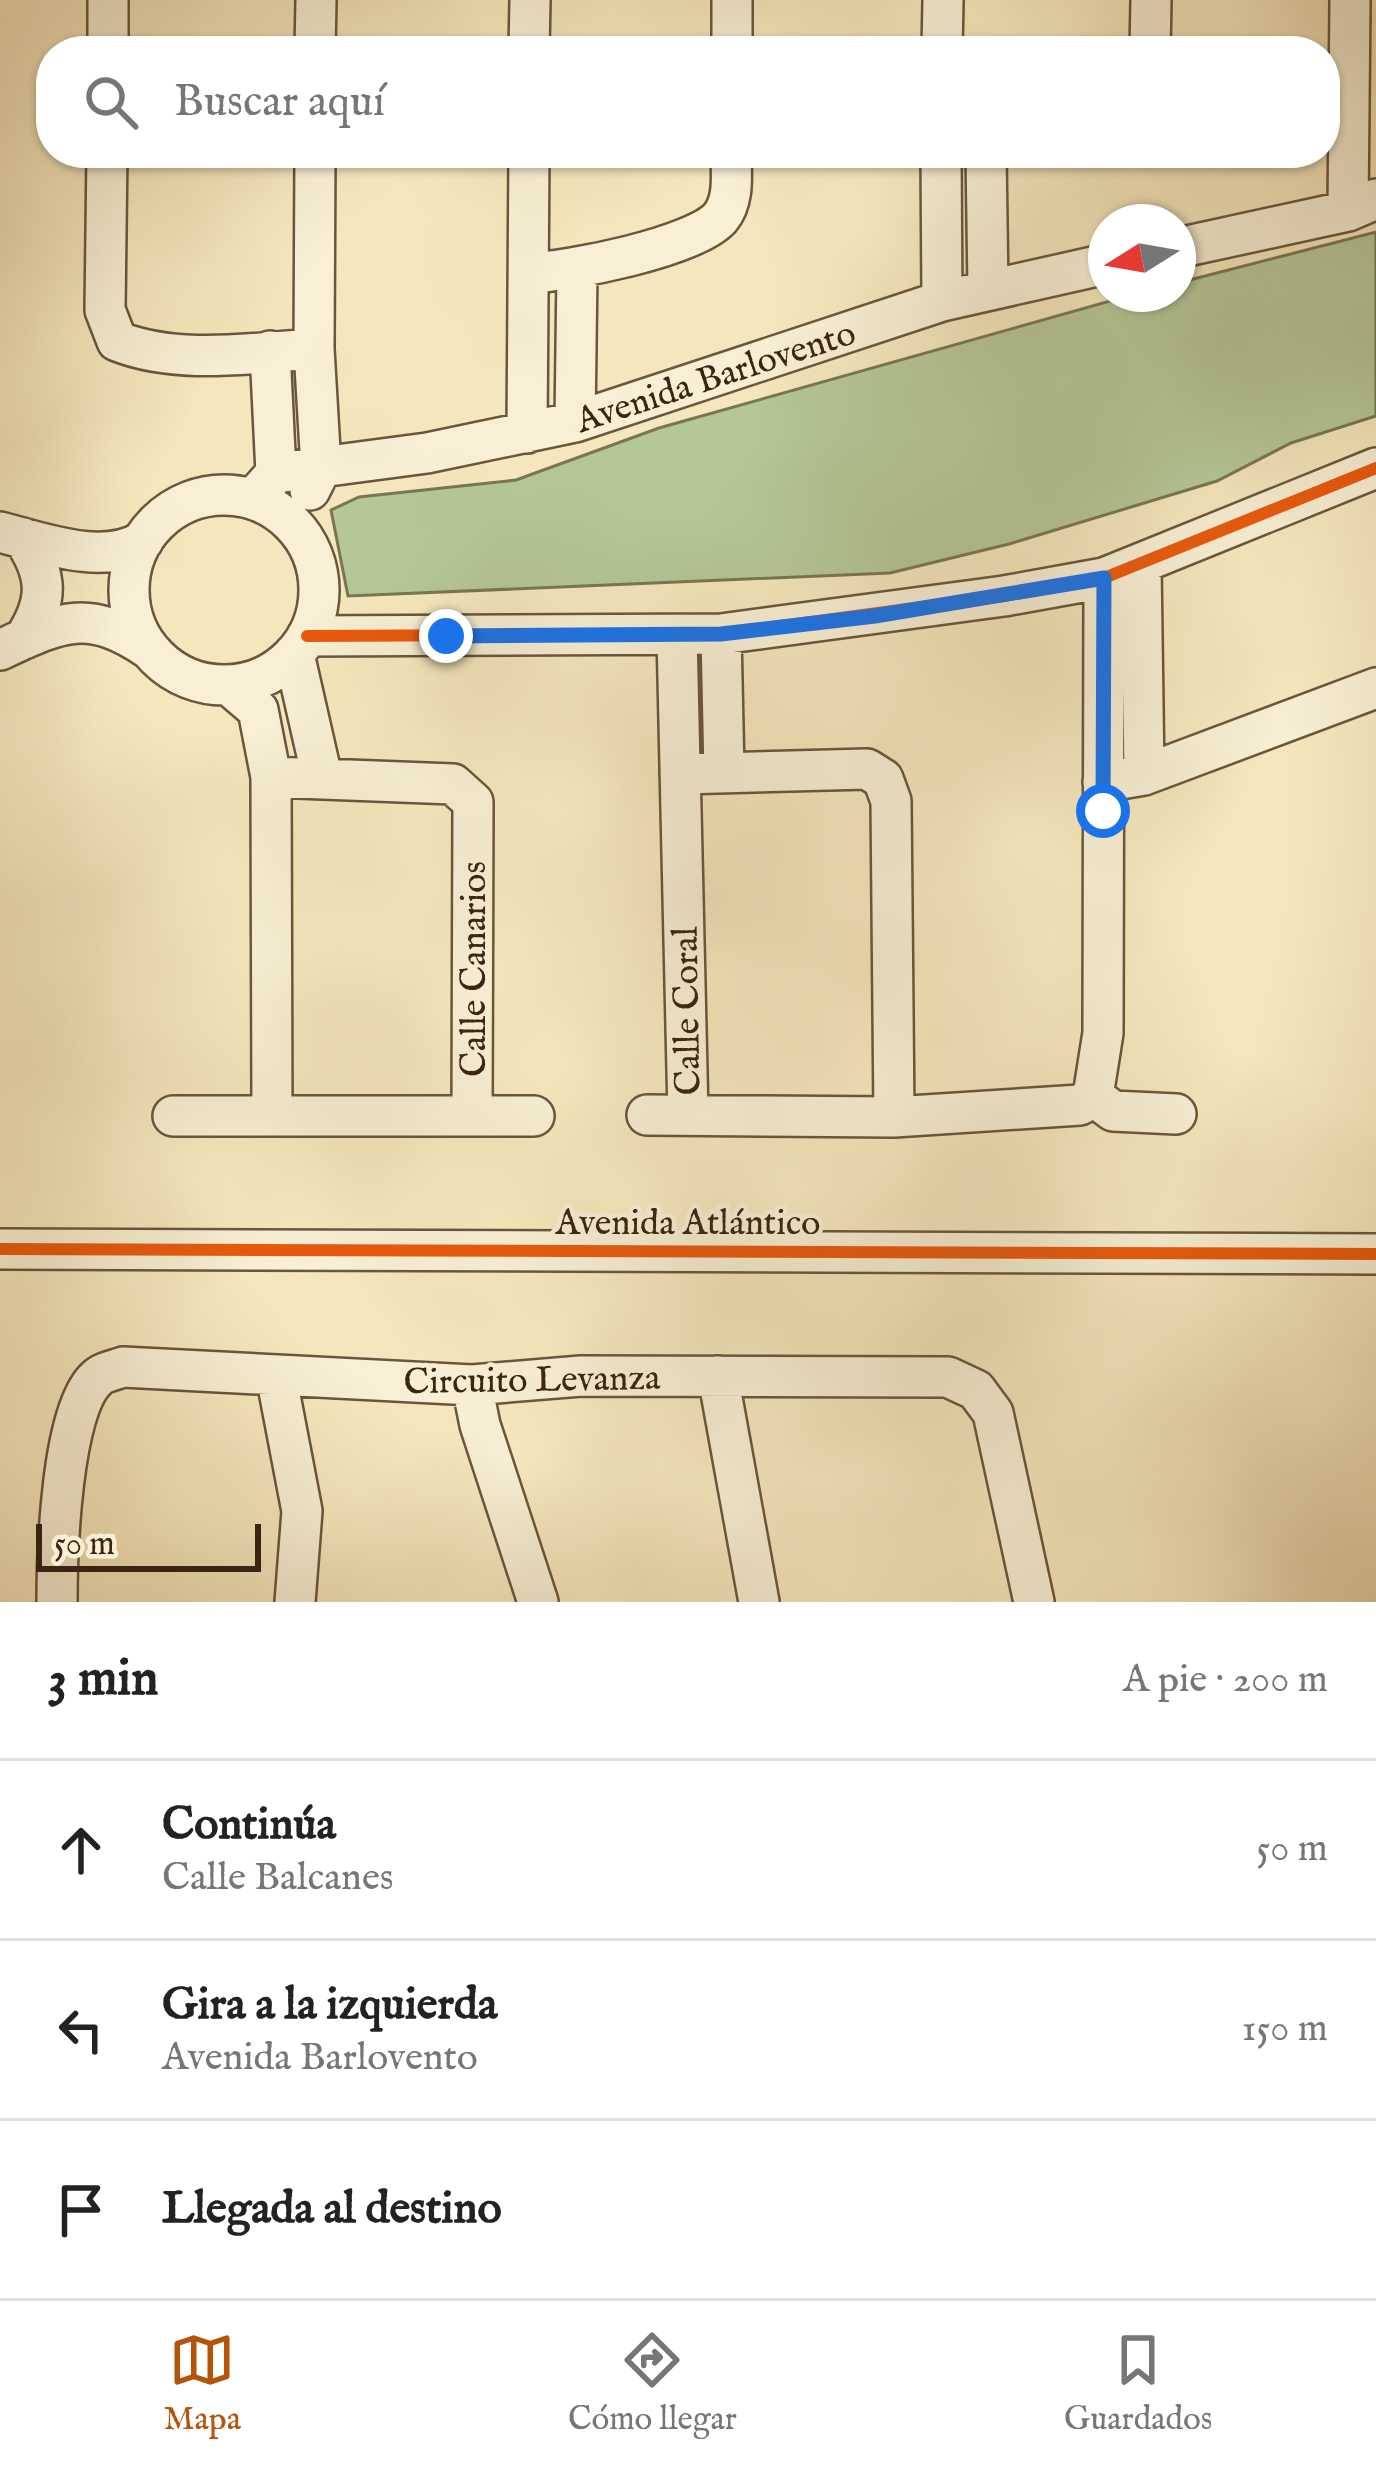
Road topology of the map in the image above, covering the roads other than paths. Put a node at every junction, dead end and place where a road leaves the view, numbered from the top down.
1 (108, 0) edge
2 (316, 0) edge
3 (530, 0) edge
4 (732, 0) edge
5 (943, 0) edge
6 (1150, 0) edge
7 (1350, 0) edge
8 (108, 36) edge
9 (315, 36) edge
10 (530, 36) edge
11 (732, 36) edge
12 (942, 36) edge
13 (1150, 36) edge
14 (107, 168) edge
15 (315, 168) edge
16 (529, 168) edge
17 (731, 168) edge
18 (941, 168) edge
19 (986, 168) edge
20 (1362, 205) edge
21 (1196, 244) edge
22 (1088, 268) edge
23 (577, 271) junction
24 (529, 274) junction
25 (988, 290) junction
26 (942, 301) junction
27 (314, 349) junction
28 (270, 351) junction
29 (575, 422) junction
30 (527, 433) junction
31 (321, 468) junction
32 (1376, 468) edge
33 (264, 486) junction
34 (11, 535) edge
35 (143, 541) junction
36 (306, 542) junction
37 (1122, 572) junction
38 (677, 634) junction
39 (721, 634) junction
40 (12, 644) edge
41 (301, 645) junction
42 (149, 649) junction
43 (230, 686) junction
44 (1376, 688) edge
45 (724, 772) junction
46 (680, 774) junction
47 (1144, 775) junction
48 (272, 777) junction
49 (322, 777) junction
50 (1103, 782) junction
51 (1093, 1096) junction
52 (1177, 1114) dead end
53 (172, 1115) dead end
54 (472, 1115) junction
55 (647, 1115) dead end
56 (688, 1115) junction
57 (272, 1116) junction
58 (534, 1116) dead end
59 (893, 1117) junction
60 (0, 1249) edge
61 (1376, 1254) edge
62 (276, 1375) junction
63 (718, 1376) junction
64 (472, 1385) junction
65 (57, 1602) edge
66 (295, 1602) edge
67 (538, 1602) edge
68 (759, 1602) edge
69 (1034, 1602) edge

1 - 8 street
2 - 9 street
3 - 10 street
4 - 11 street
5 - 12 street
6 - 13 street
7 - 20 street
14 - 28 street
15 - 27 street
16 - 24 street
17 - 23 street
18 - 26 street
19 - 25 street
20 - 21 street
22 - 25 street, Avenida Barlovento
23 - 24 street
23 - 29 street
24 - 30 street
25 - 26 street, Avenida Barlovento
26 - 29 street, Avenida Barlovento
27 - 28 street
27 - 31 street
28 - 33 street
29 - 30 street, Avenida Barlovento
30 - 31 street, Avenida Barlovento
31 - 33 street, Avenida Barlovento
31 - 36 street
32 - 37 street
33 - 35 street
33 - 36 street
34 - 35 street
34 - 40 street
35 - 42 street
36 - 41 street
37 - 39 street
37 - 47 street
37 - 50 street
38 - 39 street
38 - 41 street
38 - 46 street, Calle Coral
39 - 45 street
40 - 42 street
41 - 43 street
41 - 49 street
42 - 43 street
43 - 48 street
44 - 47 street
45 - 46 street
45 - 59 street
46 - 56 street, Calle Coral
47 - 50 street
48 - 49 street, Calle Canarios
48 - 57 street
49 - 54 street, Calle Canarios
50 - 51 street
51 - 52 street
51 - 59 street, Calle Coral
53 - 57 street, Calle Canarios
54 - 57 street, Calle Canarios
54 - 58 street
55 - 56 street
56 - 59 street, Calle Coral
60 - 61 street, Avenida Atlántico
62 - 64 street, Circuito Levanza
62 - 65 street, Circuito Levanza
62 - 66 street
63 - 64 street, Circuito Levanza
63 - 68 street
63 - 69 street, Circuito Levanza
64 - 67 street

